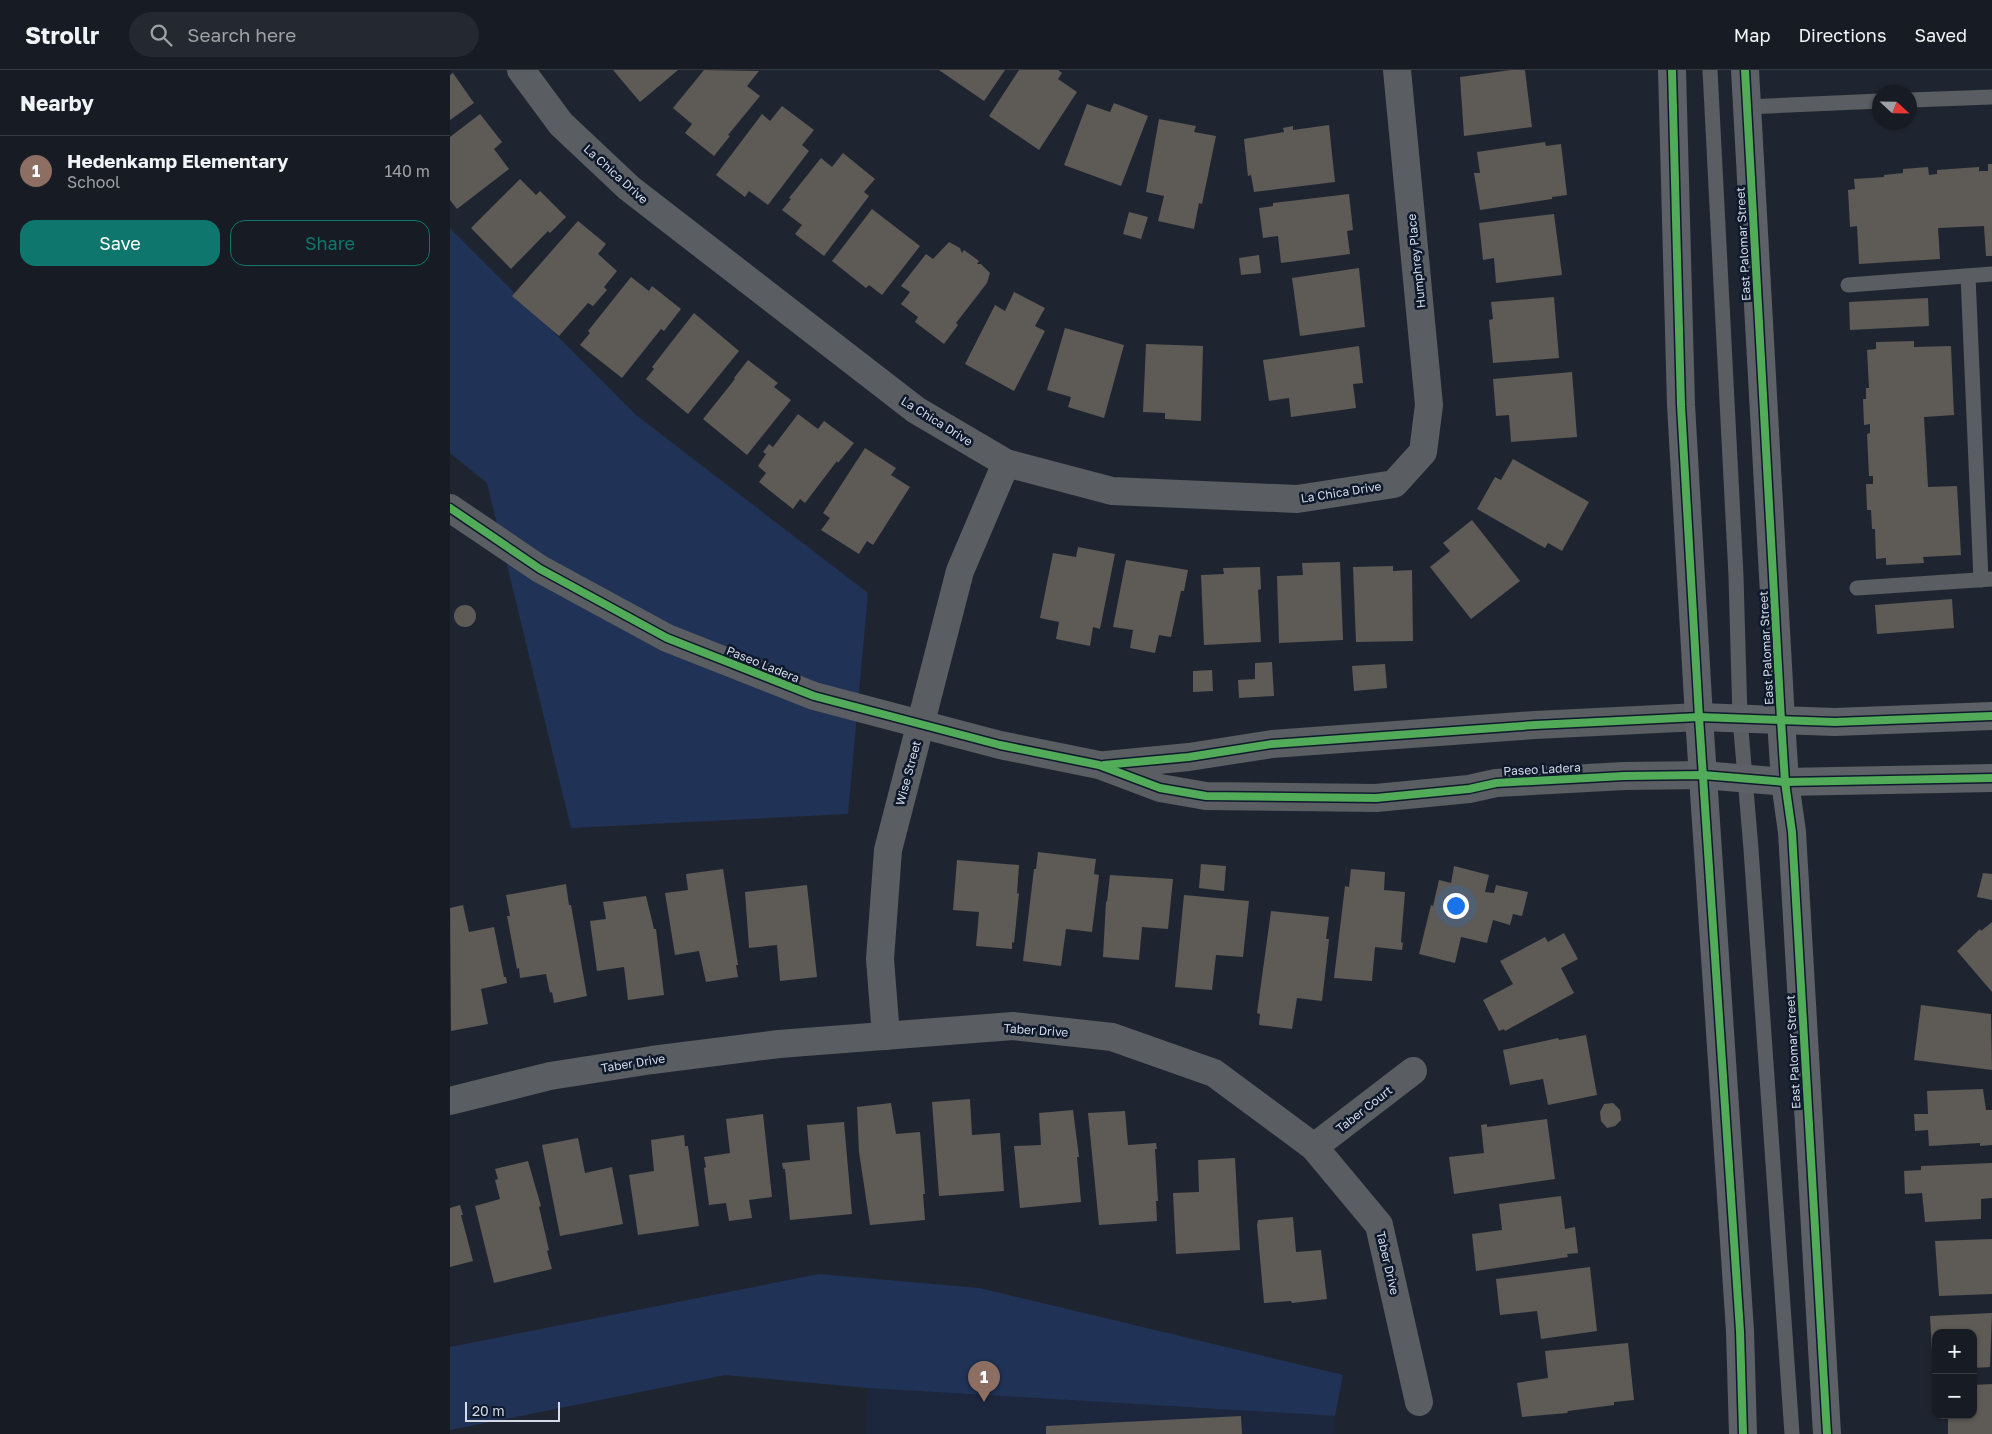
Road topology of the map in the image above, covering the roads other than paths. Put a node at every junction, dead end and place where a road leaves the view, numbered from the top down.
1 (521, 70) edge
2 (1397, 70) edge
3 (1672, 70) edge
4 (1710, 70) edge
5 (1745, 70) edge
6 (1992, 97) edge
7 (1917, 100) edge
8 (1872, 101) edge
9 (1747, 107) junction
10 (1992, 274) edge
11 (1968, 276) junction
12 (1848, 285) dead end
13 (1423, 452) joint
14 (1006, 463) junction
15 (450, 508) edge
16 (1987, 580) edge
17 (1857, 588) dead end
18 (1992, 716) edge
19 (1699, 717) junction
20 (1740, 718) junction
21 (1781, 720) junction
22 (921, 724) junction
23 (1099, 765) junction
24 (1702, 775) junction
25 (1992, 778) edge
26 (1745, 779) junction
27 (1785, 782) junction
28 (886, 1036) junction
29 (1414, 1071) dead end
30 (450, 1101) edge
31 (1314, 1147) junction
32 (1419, 1402) dead end
33 (1743, 1434) edge
34 (1792, 1434) edge
35 (1826, 1434) edge

1 - 14 street, La Chica Drive
2 - 13 street, Humphrey Place
3 - 19 main road
4 - 20 lane
5 - 9 main road, East Palomar Street
6 - 7 lane
8 - 9 lane
9 - 21 main road, East Palomar Street
10 - 11 lane
11 - 12 lane
11 - 16 lane
13 - 14 street, La Chica Drive
14 - 22 street, Wise Street
15 - 22 street, Paseo Ladera
16 - 17 lane
18 - 21 main road, Paseo Ladera
19 - 20 main road, Paseo Ladera
19 - 23 street, Paseo Ladera
19 - 24 main road
20 - 21 main road, Paseo Ladera
20 - 26 lane
21 - 27 main road, East Palomar Street
22 - 23 street, Paseo Ladera
22 - 28 street, Wise Street
23 - 24 street, Paseo Ladera
24 - 26 main road, Paseo Ladera
24 - 33 main road
25 - 27 main road, Paseo Ladera
26 - 27 main road, Paseo Ladera
26 - 34 lane
27 - 35 main road, East Palomar Street
28 - 30 street, Taber Drive
28 - 31 street, Taber Drive
29 - 31 street, Taber Court
31 - 32 street, Taber Drive

